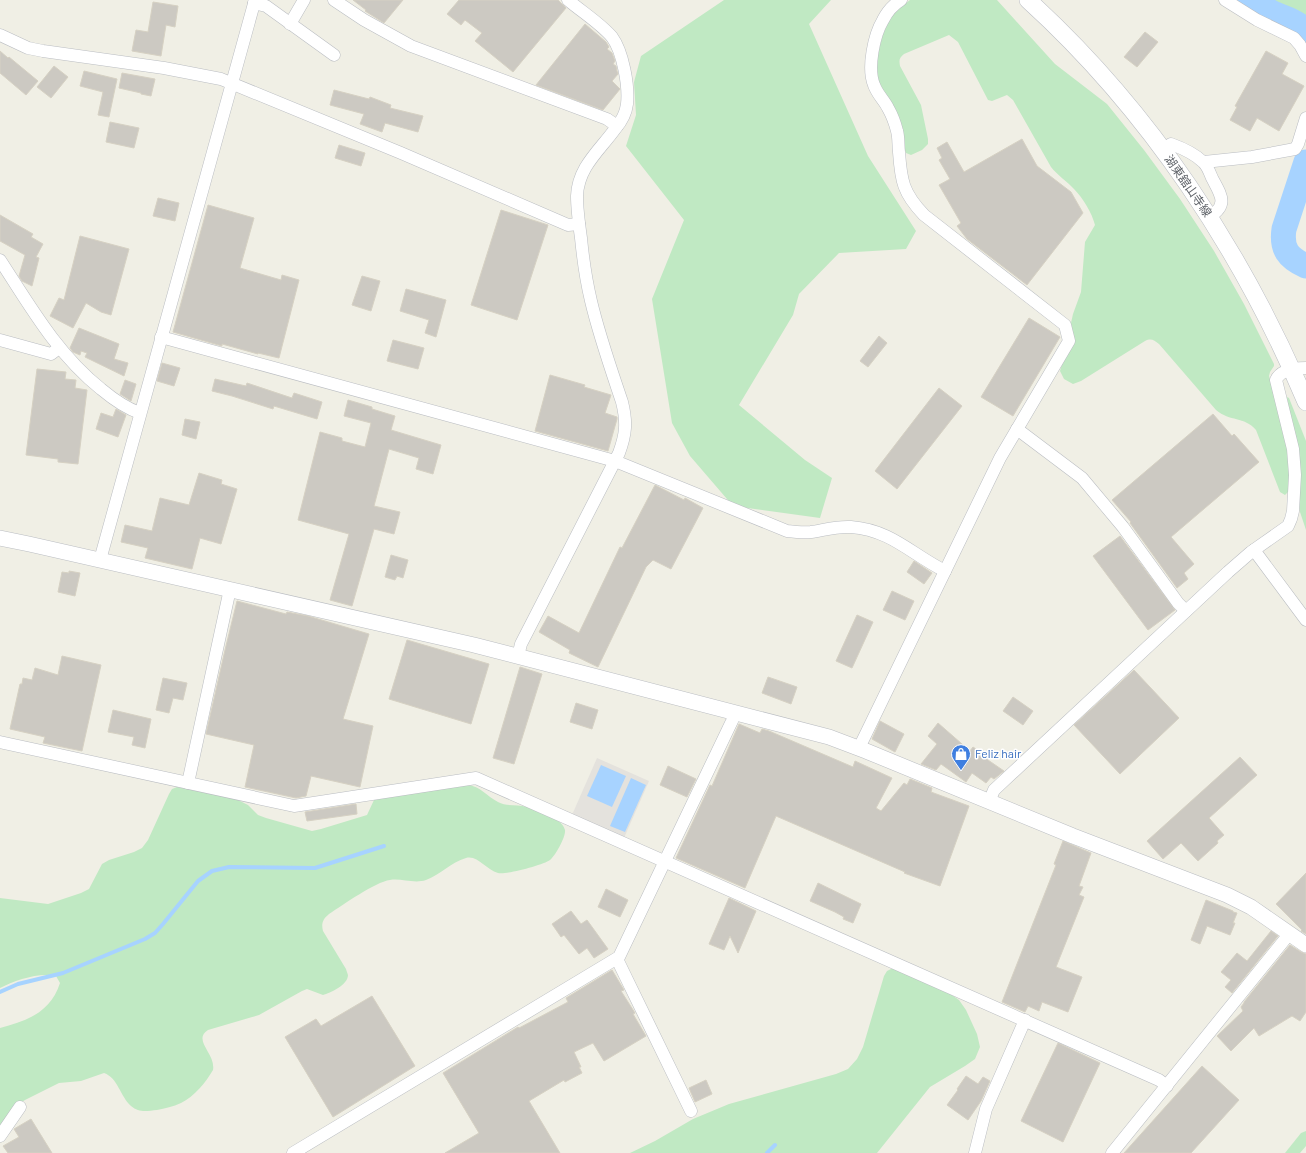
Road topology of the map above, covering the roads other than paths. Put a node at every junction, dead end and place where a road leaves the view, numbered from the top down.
1 (304, 0) edge
2 (334, 0) edge
3 (568, 0) edge
4 (901, 0) edge
5 (1028, 0) edge
6 (1225, 0) edge
7 (255, 2) edge
8 (290, 24) junction
9 (0, 35) edge
10 (334, 55) dead end
11 (1306, 56) edge
12 (232, 83) junction
13 (1306, 118) edge
14 (617, 126) junction
15 (1162, 150) junction
16 (1204, 162) junction
17 (1209, 217) junction
18 (579, 224) junction
19 (0, 260) edge
20 (161, 337) junction
21 (0, 340) edge
22 (59, 348) junction
23 (1299, 369) edge
24 (1306, 402) edge
25 (140, 413) junction
26 (1017, 429) junction
27 (615, 461) junction
28 (0, 538) edge
29 (1254, 550) junction
30 (100, 560) junction
31 (945, 571) junction
32 (230, 589) junction
33 (1186, 611) junction
34 (1306, 620) edge
35 (518, 656) junction
36 (735, 712) junction
37 (0, 742) edge
38 (858, 748) junction
39 (188, 783) junction
40 (989, 802) junction
41 (665, 862) junction
42 (1290, 933) junction
43 (1306, 944) edge
44 (617, 958) junction
45 (1025, 1020) junction
46 (1166, 1086) junction
47 (20, 1107) dead end
48 (691, 1111) dead end
49 (0, 1136) edge
50 (293, 1153) edge
51 (975, 1153) edge
52 (1112, 1153) edge

1 - 8 street
2 - 14 street
3 - 14 street
4 - 26 street
5 - 15 main road, 湖東舘山寺線
6 - 11 street
7 - 8 street
7 - 12 street
8 - 10 street
9 - 12 street
12 - 18 street
12 - 20 street
13 - 16 street
14 - 18 street
15 - 16 street
15 - 17 main road, 湖東舘山寺線
16 - 17 street
17 - 23 main road, 湖東舘山寺線
18 - 27 street
19 - 22 street
20 - 25 street
20 - 27 street
21 - 22 street
22 - 25 street
23 - 24 main road, 湖東舘山寺線
23 - 29 street
25 - 30 street
26 - 31 street
26 - 33 street
27 - 31 street
27 - 35 street
28 - 30 street
29 - 33 street
29 - 34 street
30 - 32 street
31 - 38 street
32 - 35 street
32 - 39 street
33 - 40 street
35 - 36 street
36 - 38 street
36 - 41 street
37 - 39 street
38 - 40 street
39 - 41 street
40 - 42 street
41 - 44 street
41 - 45 street
42 - 43 street
42 - 46 street
44 - 48 street
44 - 50 street
45 - 46 street
45 - 51 street
46 - 52 street
47 - 49 street

